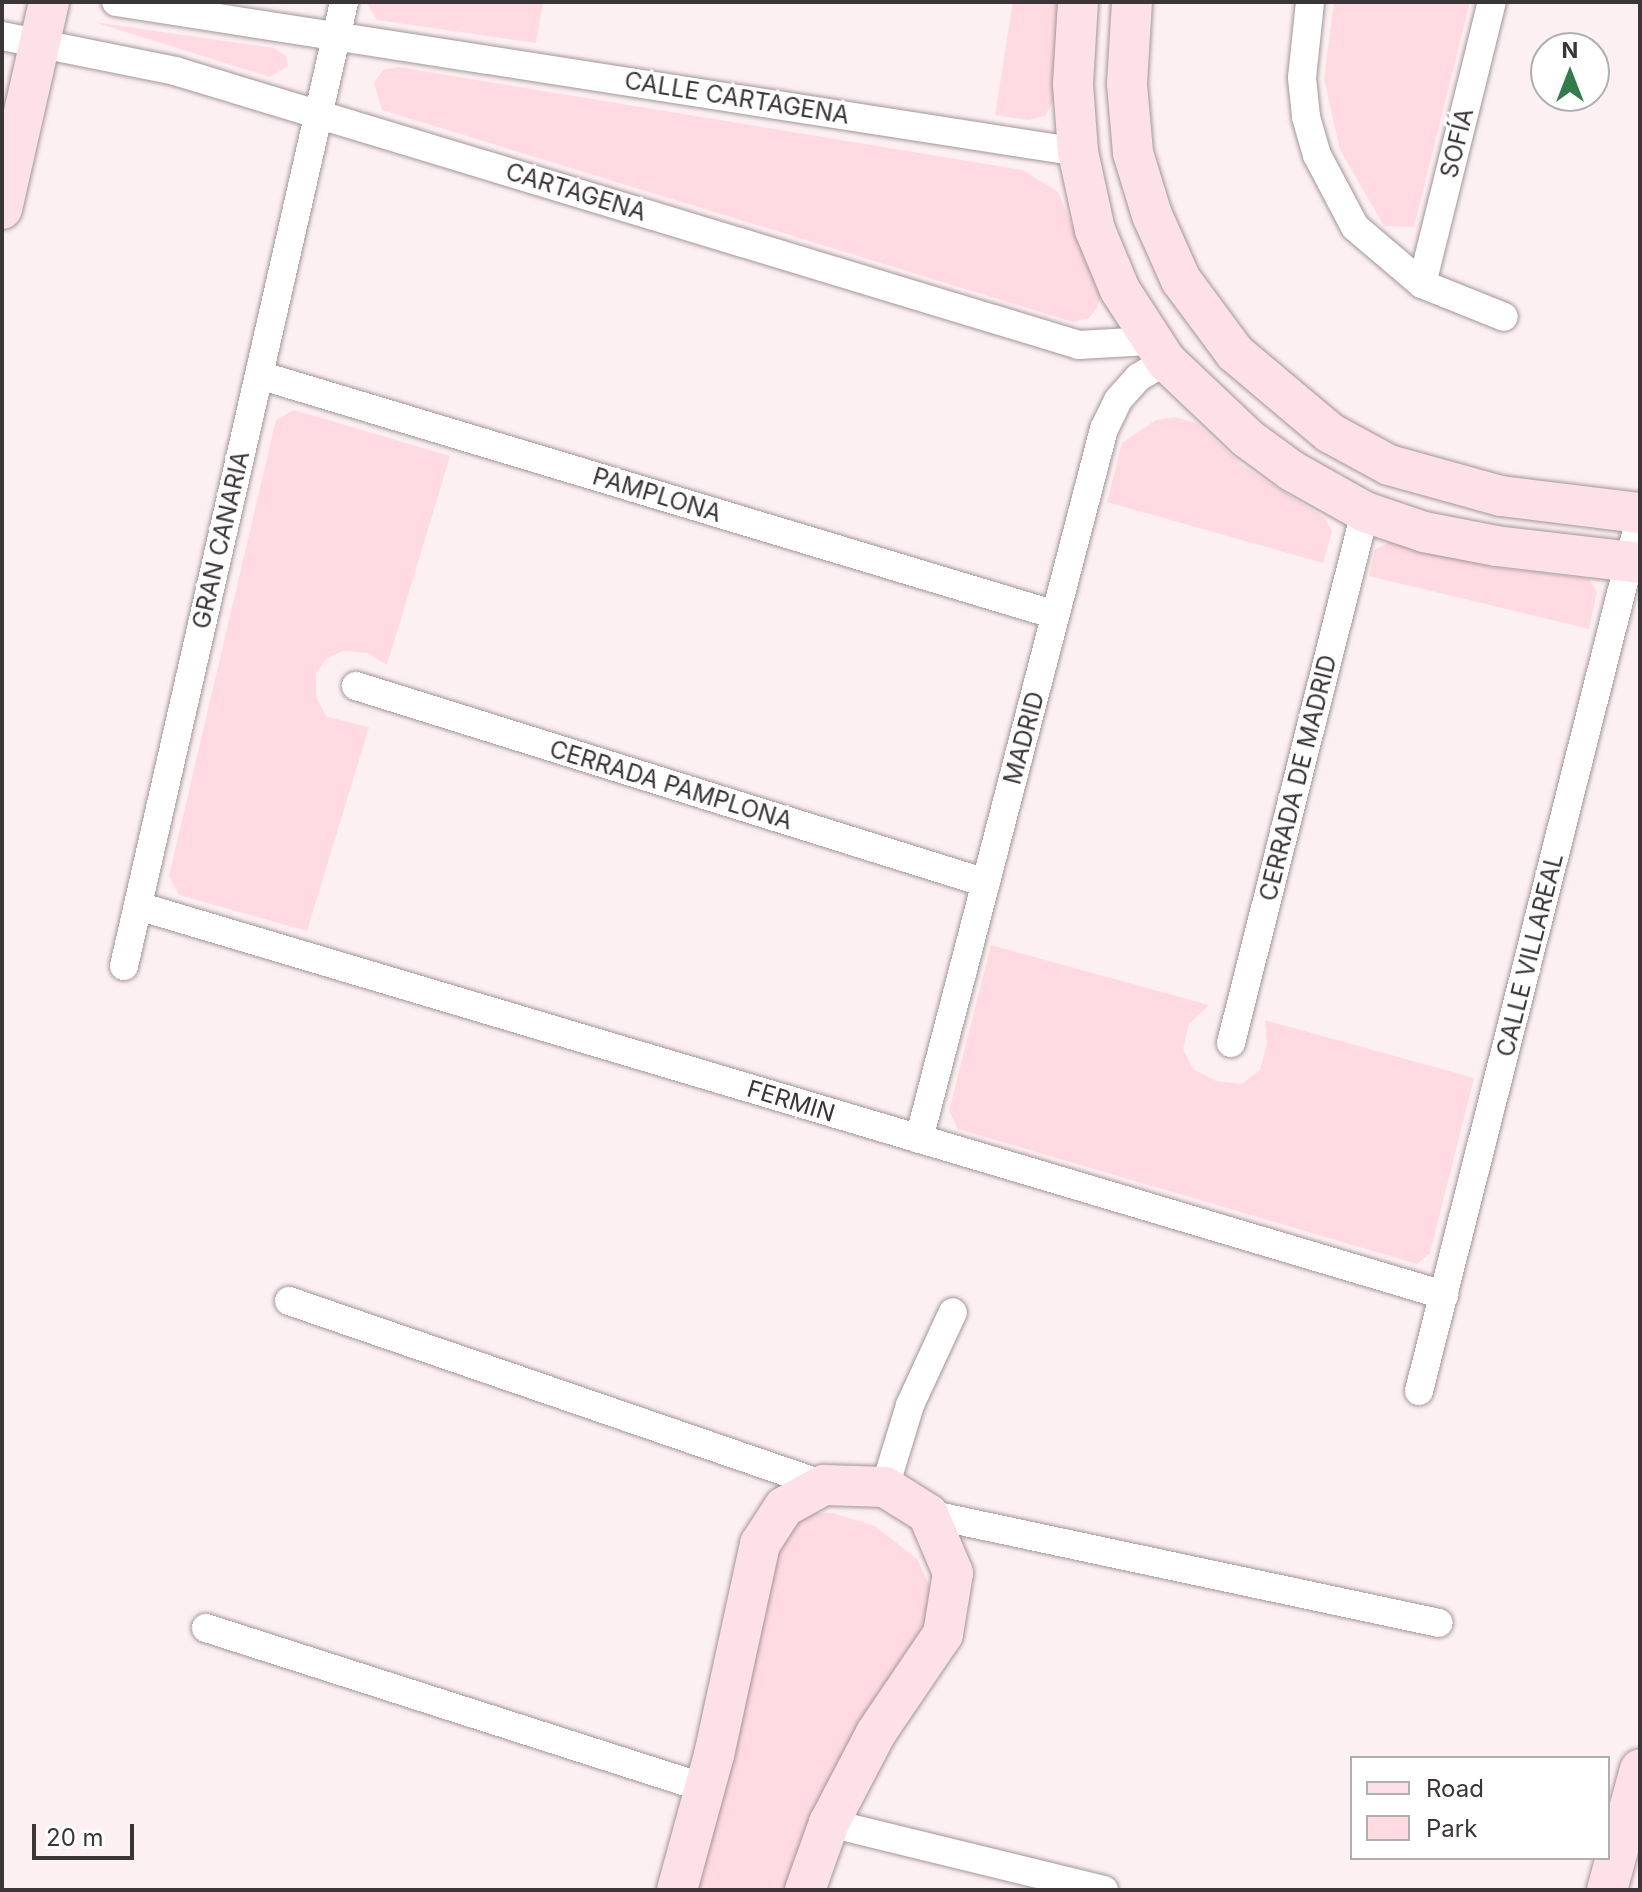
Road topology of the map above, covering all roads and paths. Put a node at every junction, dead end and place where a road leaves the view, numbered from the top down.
1 (49, 2) edge
2 (116, 2) edge
3 (344, 2) edge
4 (1078, 2) edge
5 (1132, 2) edge
6 (1310, 2) edge
7 (1492, 2) edge
8 (337, 35) junction
9 (21, 38) edge
10 (319, 113) junction
11 (1078, 152) junction
12 (2, 209) edge
13 (1422, 284) junction
14 (1504, 317) dead end
15 (1157, 351) junction
16 (259, 375) junction
17 (1365, 512) junction
18 (1640, 516) edge
19 (1634, 562) edge
20 (1056, 615) junction
21 (356, 686) dead end
22 (986, 883) junction
23 (138, 906) junction
24 (124, 966) dead end
25 (1231, 1043) dead end
26 (919, 1139) junction
27 (1444, 1295) junction
28 (289, 1301) dead end
29 (953, 1312) dead end
30 (1419, 1391) dead end
31 (824, 1485) junction
32 (885, 1487) junction
33 (928, 1514) junction
34 (1439, 1623) dead end
35 (206, 1628) dead end
36 (1640, 1769) edge
37 (705, 1788) junction
38 (829, 1823) junction
39 (677, 1890) edge
40 (805, 1890) edge
41 (1104, 1890) edge
42 (1607, 1890) edge

1 - 9 street
2 - 8 street
3 - 8 street
4 - 11 street
5 - 18 street
6 - 13 street
7 - 13 street, SOFÍA
8 - 10 street, GRAN CANARIA
8 - 11 street, CALLE CARTAGENA
9 - 10 street, CARTAGENA
9 - 12 street
10 - 15 street, CARTAGENA
10 - 16 street, GRAN CANARIA
11 - 15 street
13 - 14 street
15 - 17 street
15 - 20 street, MADRID
16 - 20 street, PAMPLONA
16 - 23 street, GRAN CANARIA
17 - 19 street
17 - 25 street, CERRADA DE MADRID
18 - 19 street, CALLE VILLAREAL
19 - 27 street, CALLE VILLAREAL
20 - 22 street, MADRID
21 - 22 street, CERRADA PAMPLONA
22 - 26 street, MADRID
23 - 24 street, GRAN CANARIA
23 - 26 street, FERMIN
26 - 27 street, FERMIN
27 - 30 street, CALLE VILLAREAL
28 - 31 street
29 - 32 street
31 - 32 street
31 - 37 street
32 - 33 street
33 - 34 street
33 - 38 street
35 - 37 street
36 - 42 street
37 - 39 street
38 - 40 street
38 - 41 street

